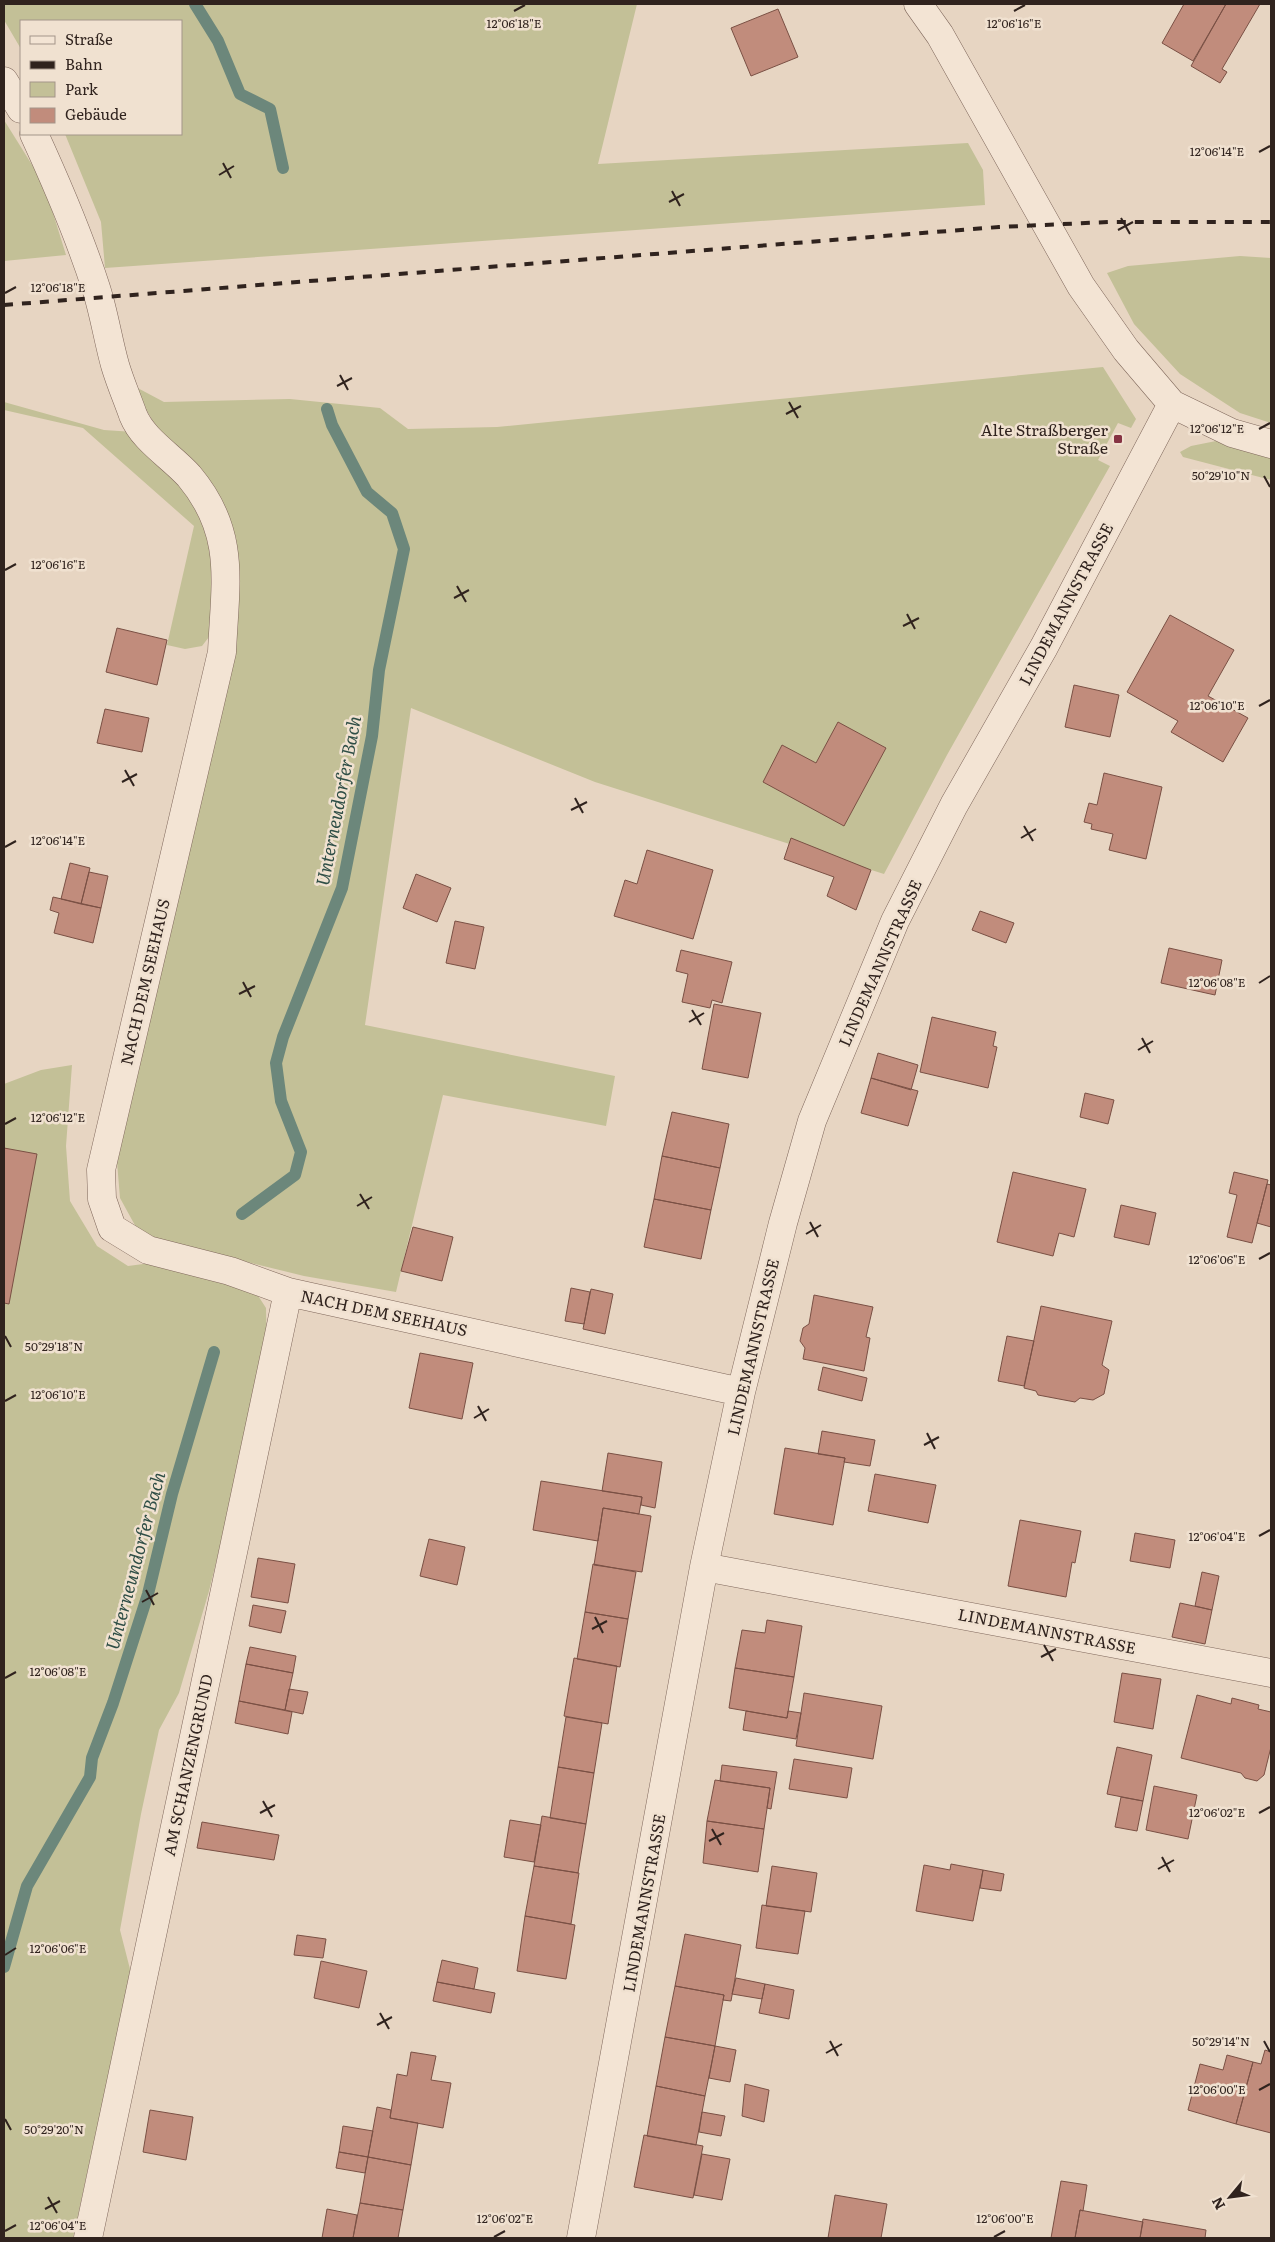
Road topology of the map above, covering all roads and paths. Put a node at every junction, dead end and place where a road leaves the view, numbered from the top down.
1 (918, 4) edge
2 (4, 81) edge
3 (20, 107) edge
4 (34, 135) edge
5 (1172, 404) junction
6 (1271, 444) edge
7 (288, 1292) junction
8 (742, 1392) junction
9 (704, 1567) junction
10 (1271, 1674) edge
11 (88, 2238) edge
12 (581, 2238) edge

1 - 5 street
2 - 3 street
4 - 7 street, NACH DEM SEEHAUS
5 - 6 street
5 - 8 street, LINDEMANNSTRASSE
7 - 8 street, NACH DEM SEEHAUS
7 - 11 street, AM SCHANZENGRUND
8 - 9 street, LINDEMANNSTRASSE
9 - 10 street, LINDEMANNSTRASSE
9 - 12 street, LINDEMANNSTRASSE

